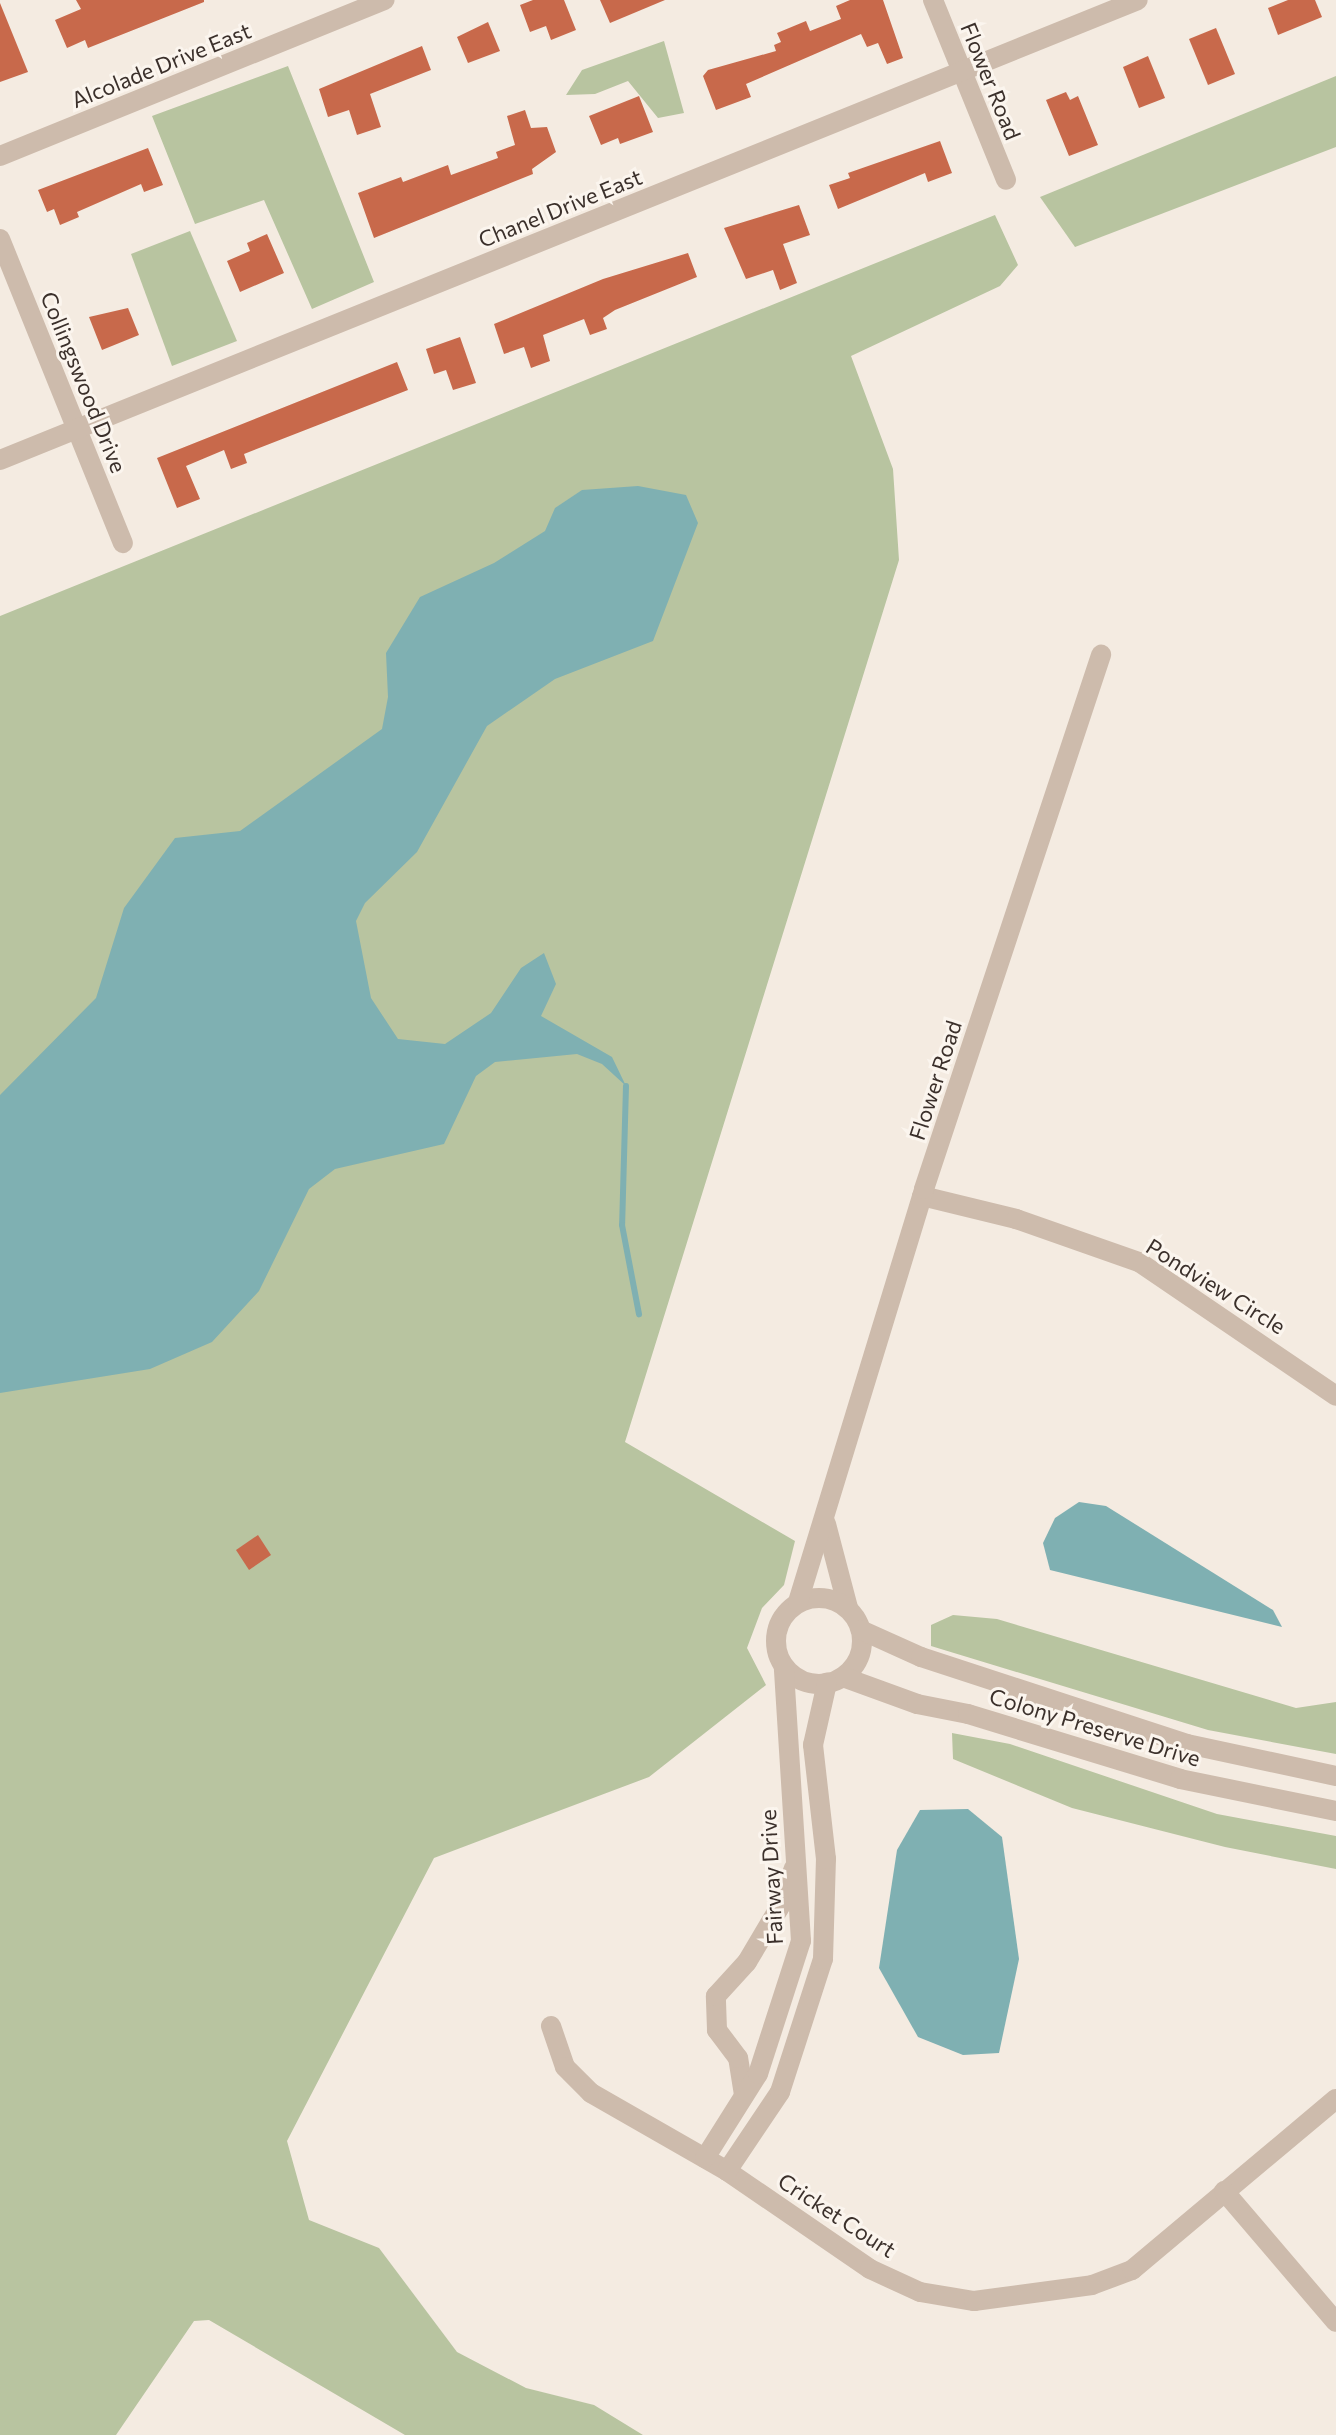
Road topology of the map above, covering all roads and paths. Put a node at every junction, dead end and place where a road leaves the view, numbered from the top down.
1 (385, 0) edge
2 (933, 0) edge
3 (1138, 0) edge
4 (960, 72) junction
5 (0, 156) edge
6 (1006, 180) dead end
7 (0, 239) edge
8 (77, 429) junction
9 (0, 460) edge
10 (123, 543) dead end
11 (1101, 655) dead end
12 (922, 1196) junction
13 (1336, 1396) edge
14 (826, 1524) junction
15 (798, 1602) junction
16 (848, 1608) junction
17 (861, 1630) junction
18 (784, 1667) junction
19 (835, 1680) junction
20 (1336, 1776) edge
21 (1336, 1811) edge
22 (797, 1861) junction
23 (551, 2026) dead end
24 (766, 2055) junction
25 (738, 2058) junction
26 (790, 2064) junction
27 (744, 2095) junction
28 (1336, 2099) edge
29 (705, 2158) junction
30 (727, 2171) junction
31 (1224, 2191) junction
32 (1336, 2322) edge

1 - 5 street, Alcolade Drive East
2 - 4 street, Flower Road
3 - 4 street, Chanel Drive East
4 - 6 street, Flower Road
4 - 8 street, Chanel Drive East
7 - 8 street, Collingswood Drive
8 - 9 street, Chanel Drive East
8 - 10 street, Collingswood Drive
11 - 12 street, Flower Road
12 - 13 street, Pondview Circle
12 - 14 street, Flower Road
14 - 15 street, Flower Road
14 - 16 street, Flower Road
15 - 16 street
15 - 18 street
16 - 17 street
17 - 19 street
17 - 20 street, Colony Preserve Drive
18 - 19 street
18 - 22 street, Fairway Drive
19 - 21 street, Colony Preserve Drive
19 - 26 street
22 - 24 street, Fairway Drive
22 - 25 street
23 - 29 street, Cricket Court
24 - 25 street
24 - 26 street
24 - 27 street, Fairway Drive
25 - 27 street
26 - 30 street
27 - 29 street, Fairway Drive
28 - 31 street, Cricket Court
29 - 30 street, Cricket Court
30 - 31 street, Cricket Court
31 - 32 street

